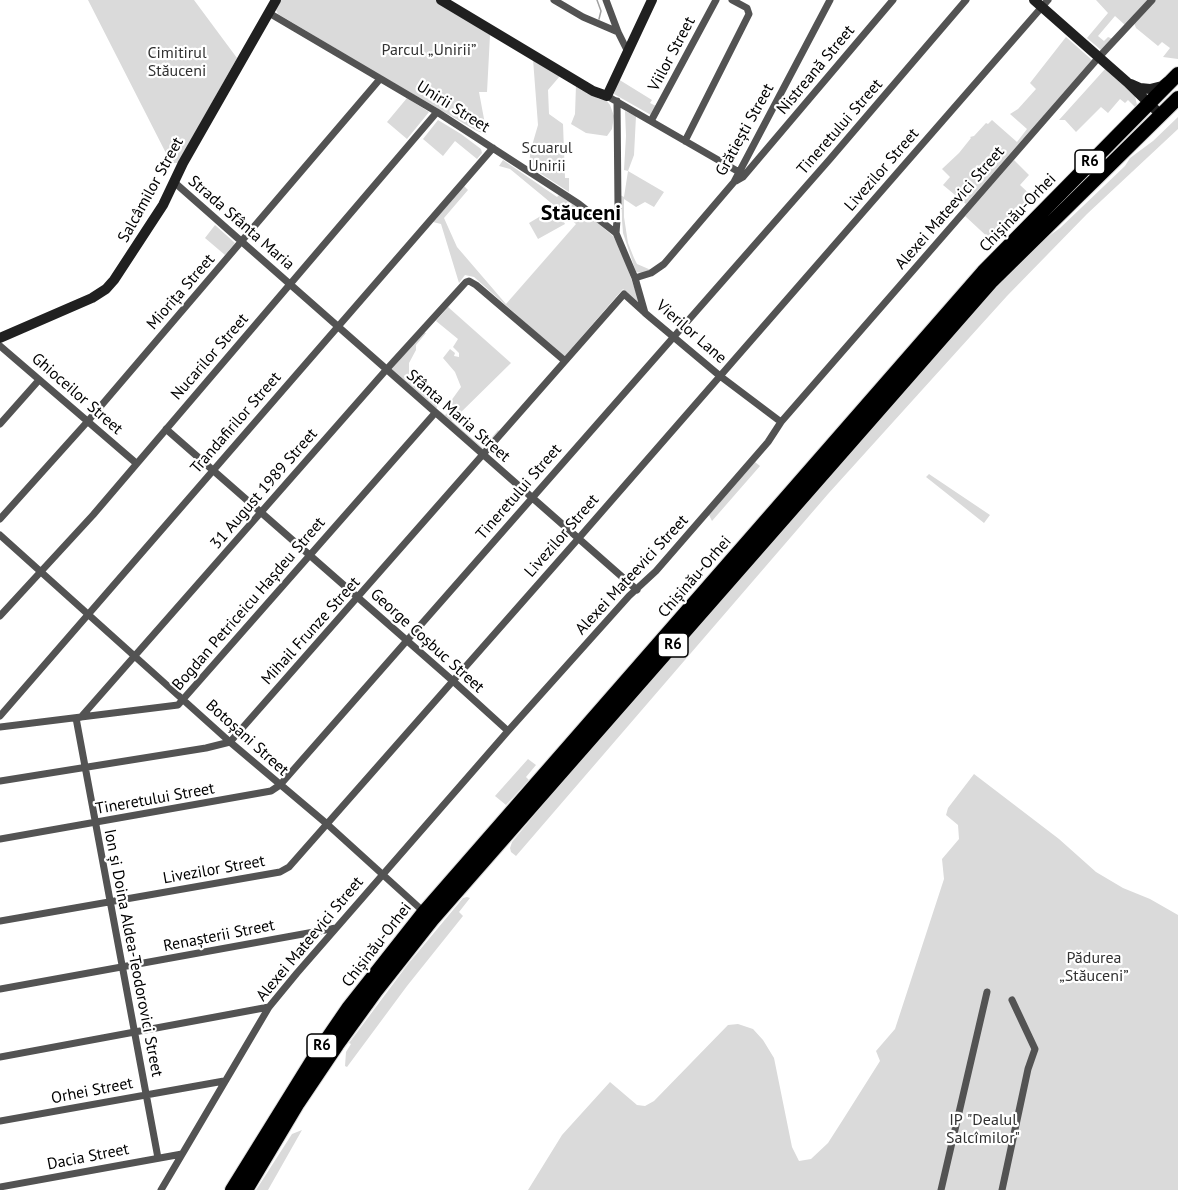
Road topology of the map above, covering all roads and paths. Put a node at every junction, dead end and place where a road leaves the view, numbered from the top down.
1 (276, 0) edge
2 (441, 0) edge
3 (554, 0) edge
4 (606, 0) edge
5 (652, 0) edge
6 (716, 0) edge
7 (732, 0) edge
8 (830, 0) edge
9 (893, 0) edge
10 (966, 0) edge
11 (1152, 0) edge
12 (1041, 2) edge
13 (269, 13) junction
14 (618, 32) junction
15 (627, 50) junction
16 (1099, 57) junction
17 (1176, 76) edge
18 (380, 79) junction
19 (1127, 82) junction
20 (1178, 98) edge
21 (612, 99) junction
22 (1149, 103) junction
23 (437, 112) junction
24 (1161, 115) junction
25 (651, 121) junction
26 (685, 141) junction
27 (493, 148) junction
28 (739, 172) junction
29 (174, 182) junction
30 (734, 182) junction
31 (616, 233) junction
32 (242, 242) junction
33 (635, 278) junction
34 (290, 284) junction
35 (645, 313) junction
36 (338, 327) junction
37 (674, 337) junction
38 (0, 338) edge
39 (0, 346) edge
40 (565, 362) junction
41 (386, 370) junction
42 (720, 376) junction
43 (39, 380) junction
44 (435, 413) junction
45 (88, 421) junction
46 (781, 422) junction
47 (0, 424) edge
48 (166, 429) junction
49 (483, 456) junction
50 (136, 463) junction
51 (214, 471) junction
52 (532, 498) junction
53 (261, 513) junction
54 (0, 519) edge
55 (0, 535) edge
56 (578, 539) junction
57 (309, 556) junction
58 (41, 571) junction
59 (637, 590) junction
60 (358, 598) junction
61 (88, 613) junction
62 (0, 616) edge
63 (407, 640) junction
64 (136, 655) junction
65 (453, 681) junction
66 (183, 699) junction
67 (0, 716) edge
68 (79, 717) junction
69 (0, 727) edge
70 (508, 731) junction
71 (230, 742) junction
72 (84, 767) junction
73 (0, 781) edge
74 (280, 785) junction
75 (95, 824) junction
76 (327, 824) junction
77 (0, 839) edge
78 (382, 874) junction
79 (111, 901) junction
80 (424, 912) junction
81 (0, 921) edge
82 (336, 928) junction
83 (122, 968) junction
84 (0, 989) edge
85 (987, 992) dead end
86 (1012, 1000) dead end
87 (269, 1007) junction
88 (136, 1032) junction
89 (0, 1057) edge
90 (224, 1080) junction
91 (146, 1094) junction
92 (0, 1122) edge
93 (182, 1154) junction
94 (158, 1158) junction
95 (0, 1187) edge
96 (161, 1190) edge
97 (232, 1190) edge
98 (246, 1190) edge
99 (941, 1190) edge
100 (1002, 1190) edge

1 - 13 street, Salcâmilor Street
2 - 21 street
3 - 14 street
4 - 14 street
5 - 15 street
6 - 25 street, Viilor Street
7 - 26 street
8 - 28 street, Grătiești Street
9 - 30 street, Nistreană Street
10 - 37 street, Tineretului Street
11 - 16 street, Alexei Mateevici Street
12 - 16 street
12 - 42 street, Livezilor Street
13 - 18 street, Unirii Street
13 - 29 street, Salcâmilor Street
14 - 15 street
15 - 21 street
16 - 19 street
16 - 46 street, Alexei Mateevici Street
17 - 19 street
17 - 22 highway, Chișinău-Orhei / R6
18 - 23 street, Unirii Street
18 - 32 street, Miorița Street
19 - 22 street
20 - 24 highway, Chișinău-Orhei / R6
21 - 25 street
21 - 31 street, Vierilor Lane
22 - 24 street
22 - 80 highway, Chișinău-Orhei / R6
23 - 27 street, Unirii Street
23 - 34 street, Nucarilor Street
24 - 98 highway, Chișinău-Orhei / R6
25 - 26 street
26 - 28 street
27 - 31 street, Unirii Street
27 - 36 street, Trandafirilor Street
28 - 30 street, Grătiești Street
29 - 32 street, Strada Sfânta Maria
29 - 38 street, Salcâmilor Street
30 - 33 street, Grătiești Street
31 - 33 street, Vierilor Lane
32 - 34 street, Strada Sfânta Maria
32 - 45 street, Miorița Street
33 - 35 street, Vierilor Lane
34 - 36 street, Sfânta Maria Street
34 - 48 street, Nucarilor Street
35 - 37 street, Vierilor Lane
35 - 40 street, Mihail Frunze Street
36 - 41 street, Sfânta Maria Street
36 - 51 street, Trandafirilor Street
37 - 42 street, Vierilor Lane
37 - 52 street, Tineretului Street
39 - 43 street, Ghioceilor Street
40 - 41 street, 31 August 1989 Street
40 - 49 street, Mihail Frunze Street
41 - 44 street, Sfânta Maria Street
41 - 53 street, 31 August 1989 Street
42 - 46 street, Vierilor Lane
42 - 56 street, Livezilor Street
43 - 45 street, Ghioceilor Street
43 - 47 street
44 - 49 street, Sfânta Maria Street
44 - 57 street, Bogdan Petriceicu Hașdeu Street
45 - 50 street, Ghioceilor Street
45 - 54 street, Miorița Street
46 - 59 street, Alexei Mateevici Street
48 - 50 street, Nucarilor Street
48 - 51 street, George Coșbuc Street
49 - 52 street, Sfânta Maria Street
49 - 60 street, Mihail Frunze Street
50 - 58 street, Nucarilor Street
51 - 53 street, George Coșbuc Street
51 - 61 street, Trandafirilor Street
52 - 56 street, Sfânta Maria Street
52 - 63 street, Tineretului Street
53 - 57 street, George Coșbuc Street
53 - 64 street, 31 August 1989 Street
55 - 58 street, Botoșani Street
56 - 59 street, Sfânta Maria Street
56 - 65 street, Livezilor Street
57 - 60 street, George Coșbuc Street
57 - 66 street, Bogdan Petriceicu Hașdeu Street
58 - 61 street, Botoșani Street
58 - 62 street, Nucarilor Street
59 - 70 street, Alexei Mateevici Street
60 - 63 street, George Coșbuc Street
60 - 71 street, Mihail Frunze Street
61 - 64 street, Botoșani Street
61 - 67 street, Trandafirilor Street
63 - 65 street, George Coșbuc Street
63 - 74 street, Tineretului Street
64 - 66 street, Botoșani Street
64 - 68 street, 31 August 1989 Street
65 - 70 street, George Coșbuc Street
65 - 76 street, Livezilor Street
66 - 68 street, Bogdan Petriceicu Hașdeu Street
66 - 71 street, Botoșani Street
68 - 69 street, Bogdan Petriceicu Hașdeu Street
68 - 72 street, Ion și Doina Aldea-Teodorovici Street
70 - 78 street, Alexei Mateevici Street
71 - 72 street
71 - 74 street, Botoșani Street
72 - 73 street
72 - 75 street, Ion și Doina Aldea-Teodorovici Street
74 - 75 street, Tineretului Street
74 - 76 street, Botoșani Street
75 - 77 street, Tineretului Street
75 - 79 street, Ion și Doina Aldea-Teodorovici Street
76 - 78 street, Botoșani Street
76 - 79 street, Livezilor Street
78 - 80 street, Botoșani Street
78 - 82 street, Alexei Mateevici Street
79 - 81 street, Livezilor Street
79 - 83 street, Ion și Doina Aldea-Teodorovici Street
80 - 97 highway, Chișinău-Orhei / R6
82 - 83 street, Renașterii Street
82 - 87 street, Alexei Mateevici Street
83 - 84 street, Renașterii Street
83 - 88 street, Ion și Doina Aldea-Teodorovici Street
85 - 99 street
86 - 100 street
87 - 88 street
87 - 90 street, Alexei Mateevici Street
88 - 89 street
88 - 91 street, Ion și Doina Aldea-Teodorovici Street
90 - 91 street, Orhei Street
90 - 93 street, Alexei Mateevici Street
91 - 92 street, Orhei Street
91 - 94 street, Ion și Doina Aldea-Teodorovici Street
93 - 94 street, Dacia Street
93 - 96 street, Alexei Mateevici Street
94 - 95 street, Dacia Street

